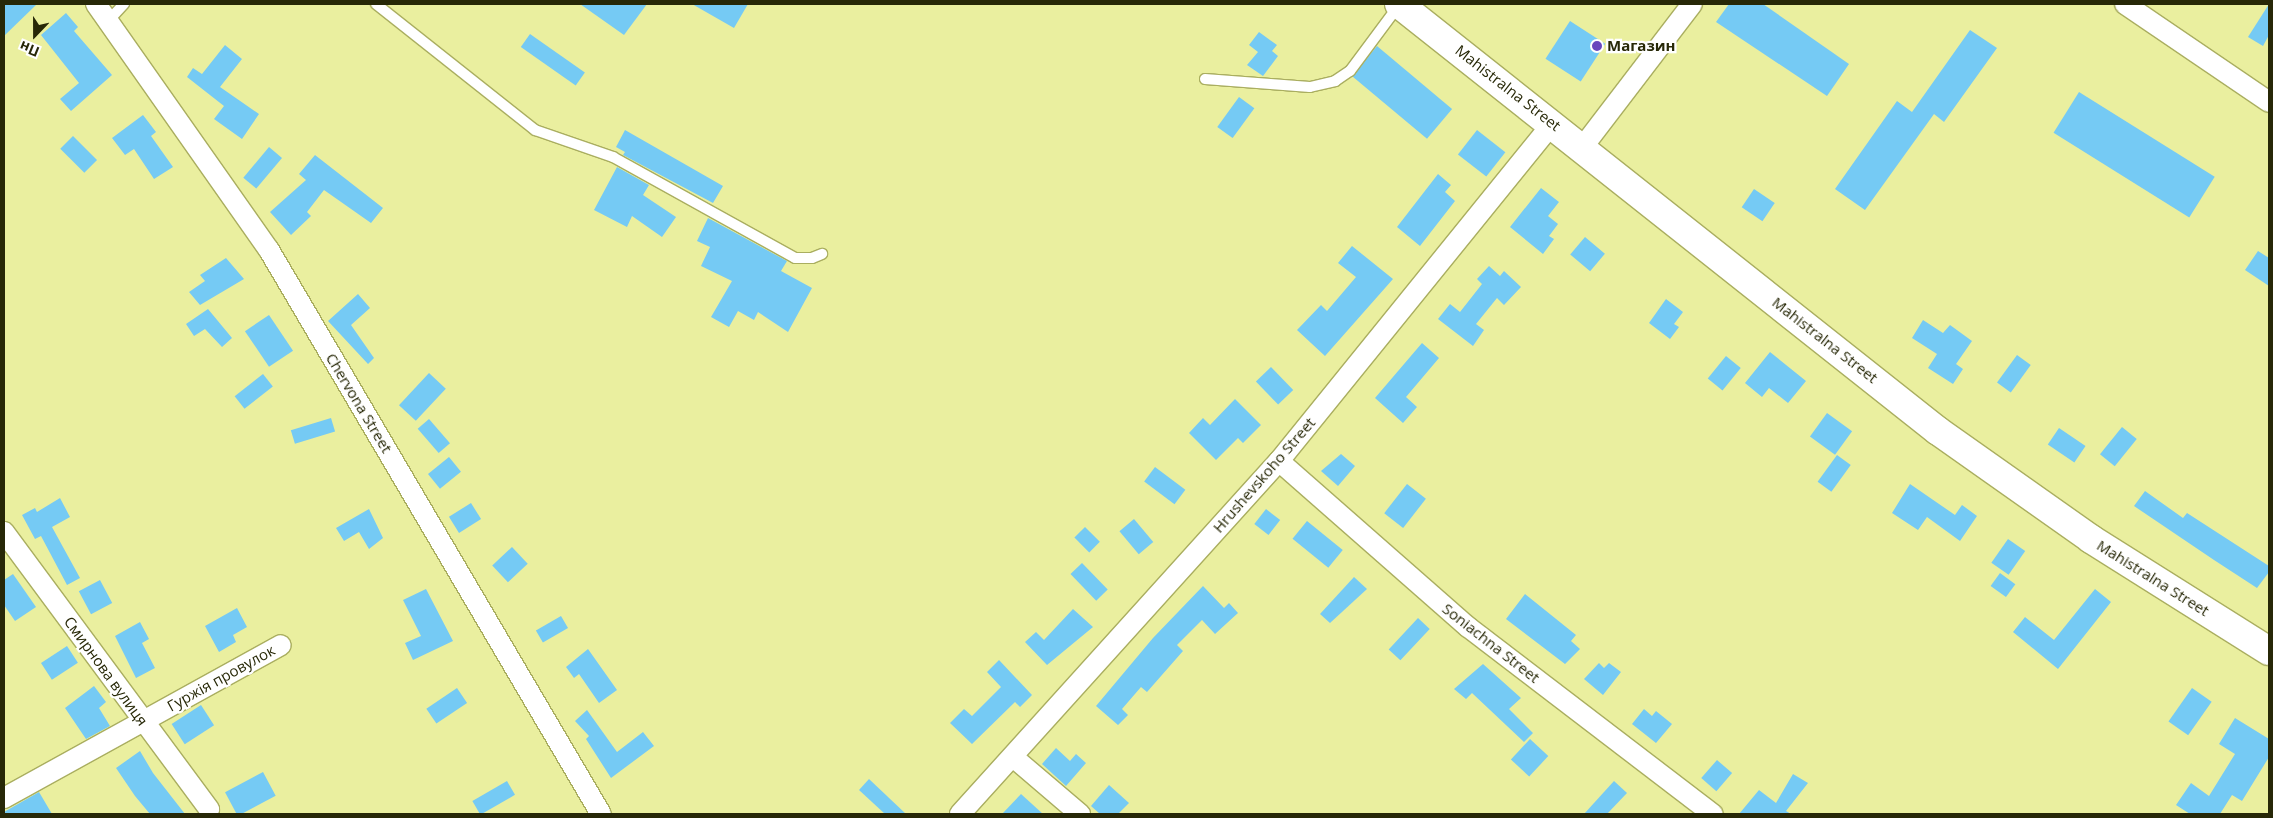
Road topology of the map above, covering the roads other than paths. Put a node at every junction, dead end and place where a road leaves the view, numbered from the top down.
1 (96, 4) edge
2 (124, 4) edge
3 (376, 4) edge
4 (1399, 4) edge
5 (1692, 4) edge
6 (2125, 4) edge
7 (109, 20) junction
8 (1205, 79) dead end
9 (2269, 102) edge
10 (1553, 123) junction
11 (1582, 148) junction
12 (822, 254) dead end
13 (1278, 462) junction
14 (4, 532) edge
15 (281, 645) dead end
16 (2269, 651) edge
17 (142, 721) junction
18 (1013, 757) junction
19 (4, 798) edge
20 (209, 810) dead end
21 (601, 814) edge
22 (960, 814) edge
23 (1080, 814) edge
24 (1713, 814) edge

1 - 7 street, Chervona Street
2 - 7 lane
3 - 12 lane
4 - 8 lane
4 - 10 main road, Mahistralna Street
5 - 11 street
6 - 9 street
7 - 21 street, Chervona Street
10 - 11 main road, Mahistralna Street
10 - 13 street, Hrushevskoho Street
11 - 16 main road, Mahistralna Street
13 - 18 street, Hrushevskoho Street
13 - 24 street, Soniachna Street
14 - 17 street, Смирнова вулиця
15 - 17 street, Гуржія провулок
17 - 19 street, Гуржія провулок
17 - 20 street, Смирнова вулиця
18 - 22 street, Hrushevskoho Street
18 - 23 street

